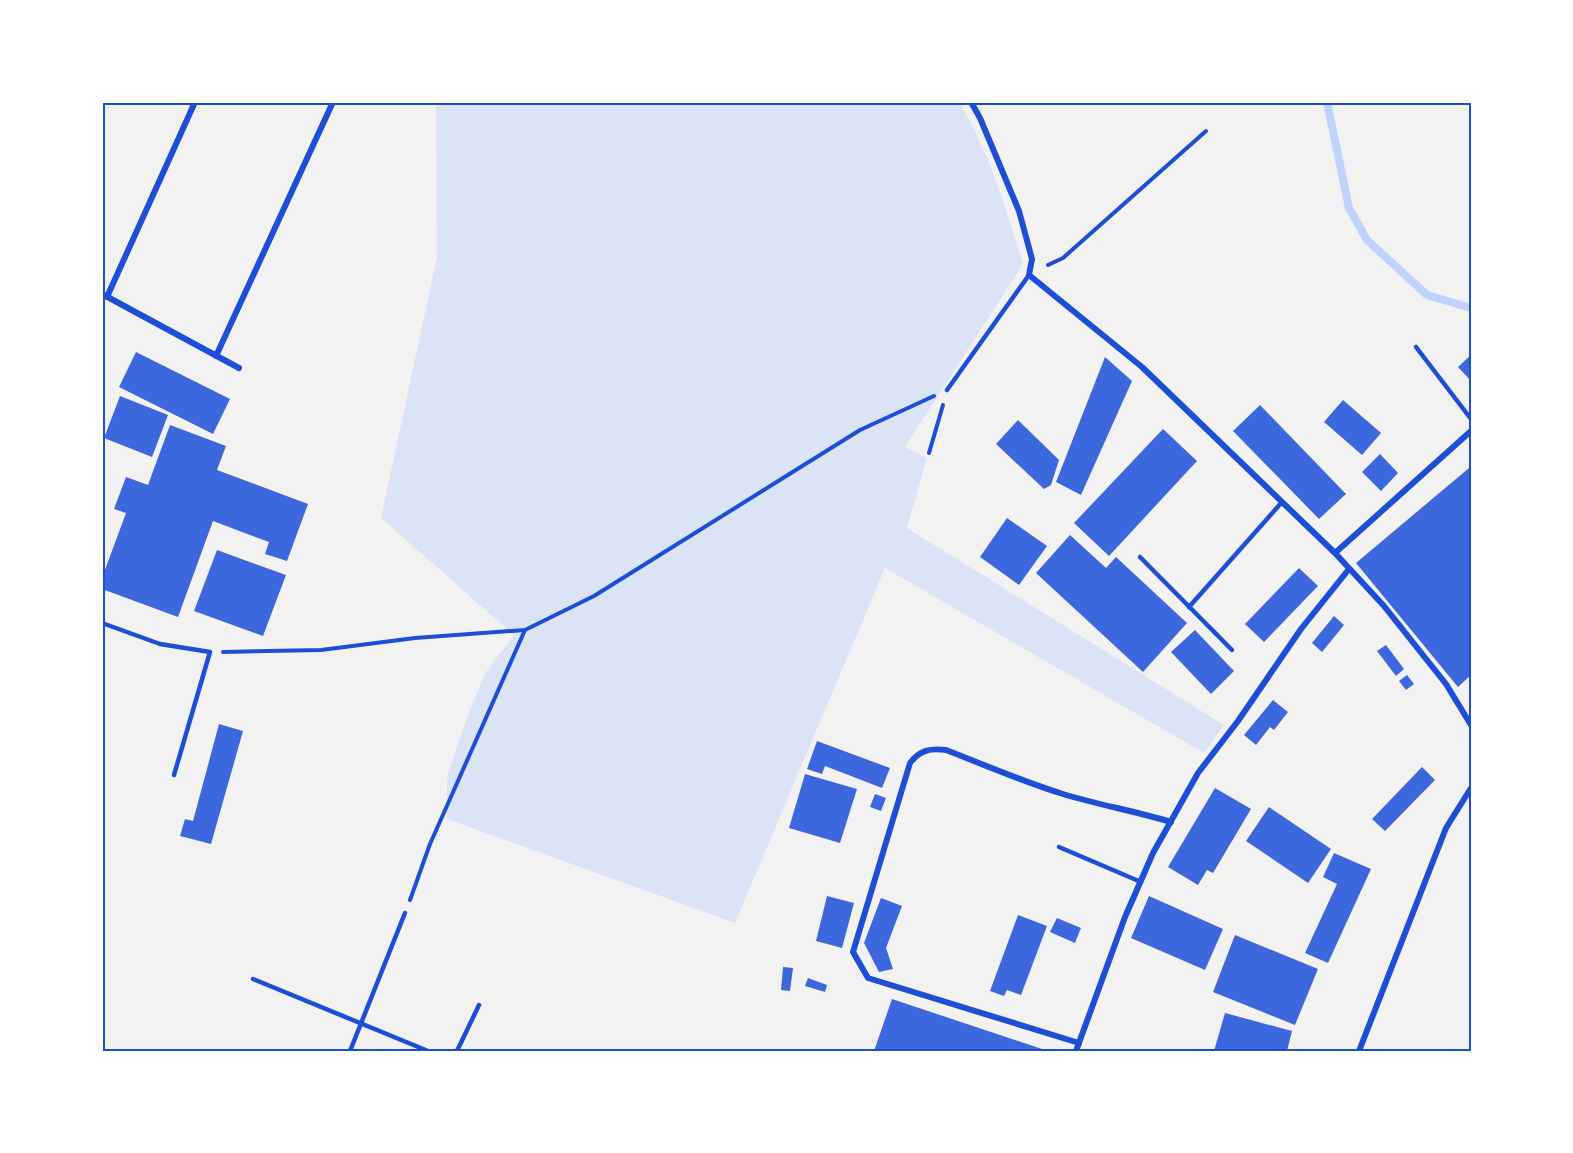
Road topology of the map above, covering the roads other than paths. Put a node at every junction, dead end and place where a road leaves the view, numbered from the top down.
1 (195, 102) edge
2 (333, 102) edge
3 (971, 102) edge
4 (1029, 275) junction
5 (104, 296) edge
6 (1416, 347) dead end
7 (216, 356) junction
8 (239, 368) dead end
9 (947, 390) road end
10 (1471, 419) edge
11 (1471, 430) edge
12 (1282, 502) junction
13 (1335, 553) junction
14 (1140, 557) dead end
15 (1349, 569) junction
16 (1190, 607) junction
17 (102, 623) edge
18 (1232, 650) dead end
19 (1471, 725) edge
20 (174, 775) dead end
21 (1471, 789) edge
22 (1171, 822) junction
23 (1059, 847) dead end
24 (1141, 882) junction
25 (405, 913) road end
26 (254, 979) dead end
27 (479, 1005) dead end
28 (360, 1024) junction
29 (1079, 1043) junction
30 (350, 1051) edge
31 (428, 1051) edge
32 (457, 1051) edge
33 (1076, 1051) edge
34 (1359, 1051) edge

1 - 5 street
2 - 7 street
3 - 4 street
4 - 9 lane
4 - 12 street
5 - 7 street
6 - 10 lane
7 - 8 street
11 - 13 street
12 - 13 street
12 - 16 lane
13 - 15 street
14 - 16 lane
15 - 19 street
15 - 22 street
16 - 18 lane
17 - 20 lane
21 - 34 street
22 - 24 street
22 - 29 street
23 - 24 lane
24 - 29 street
25 - 28 lane
26 - 28 lane
27 - 32 lane
28 - 30 lane
28 - 31 lane
29 - 33 street

